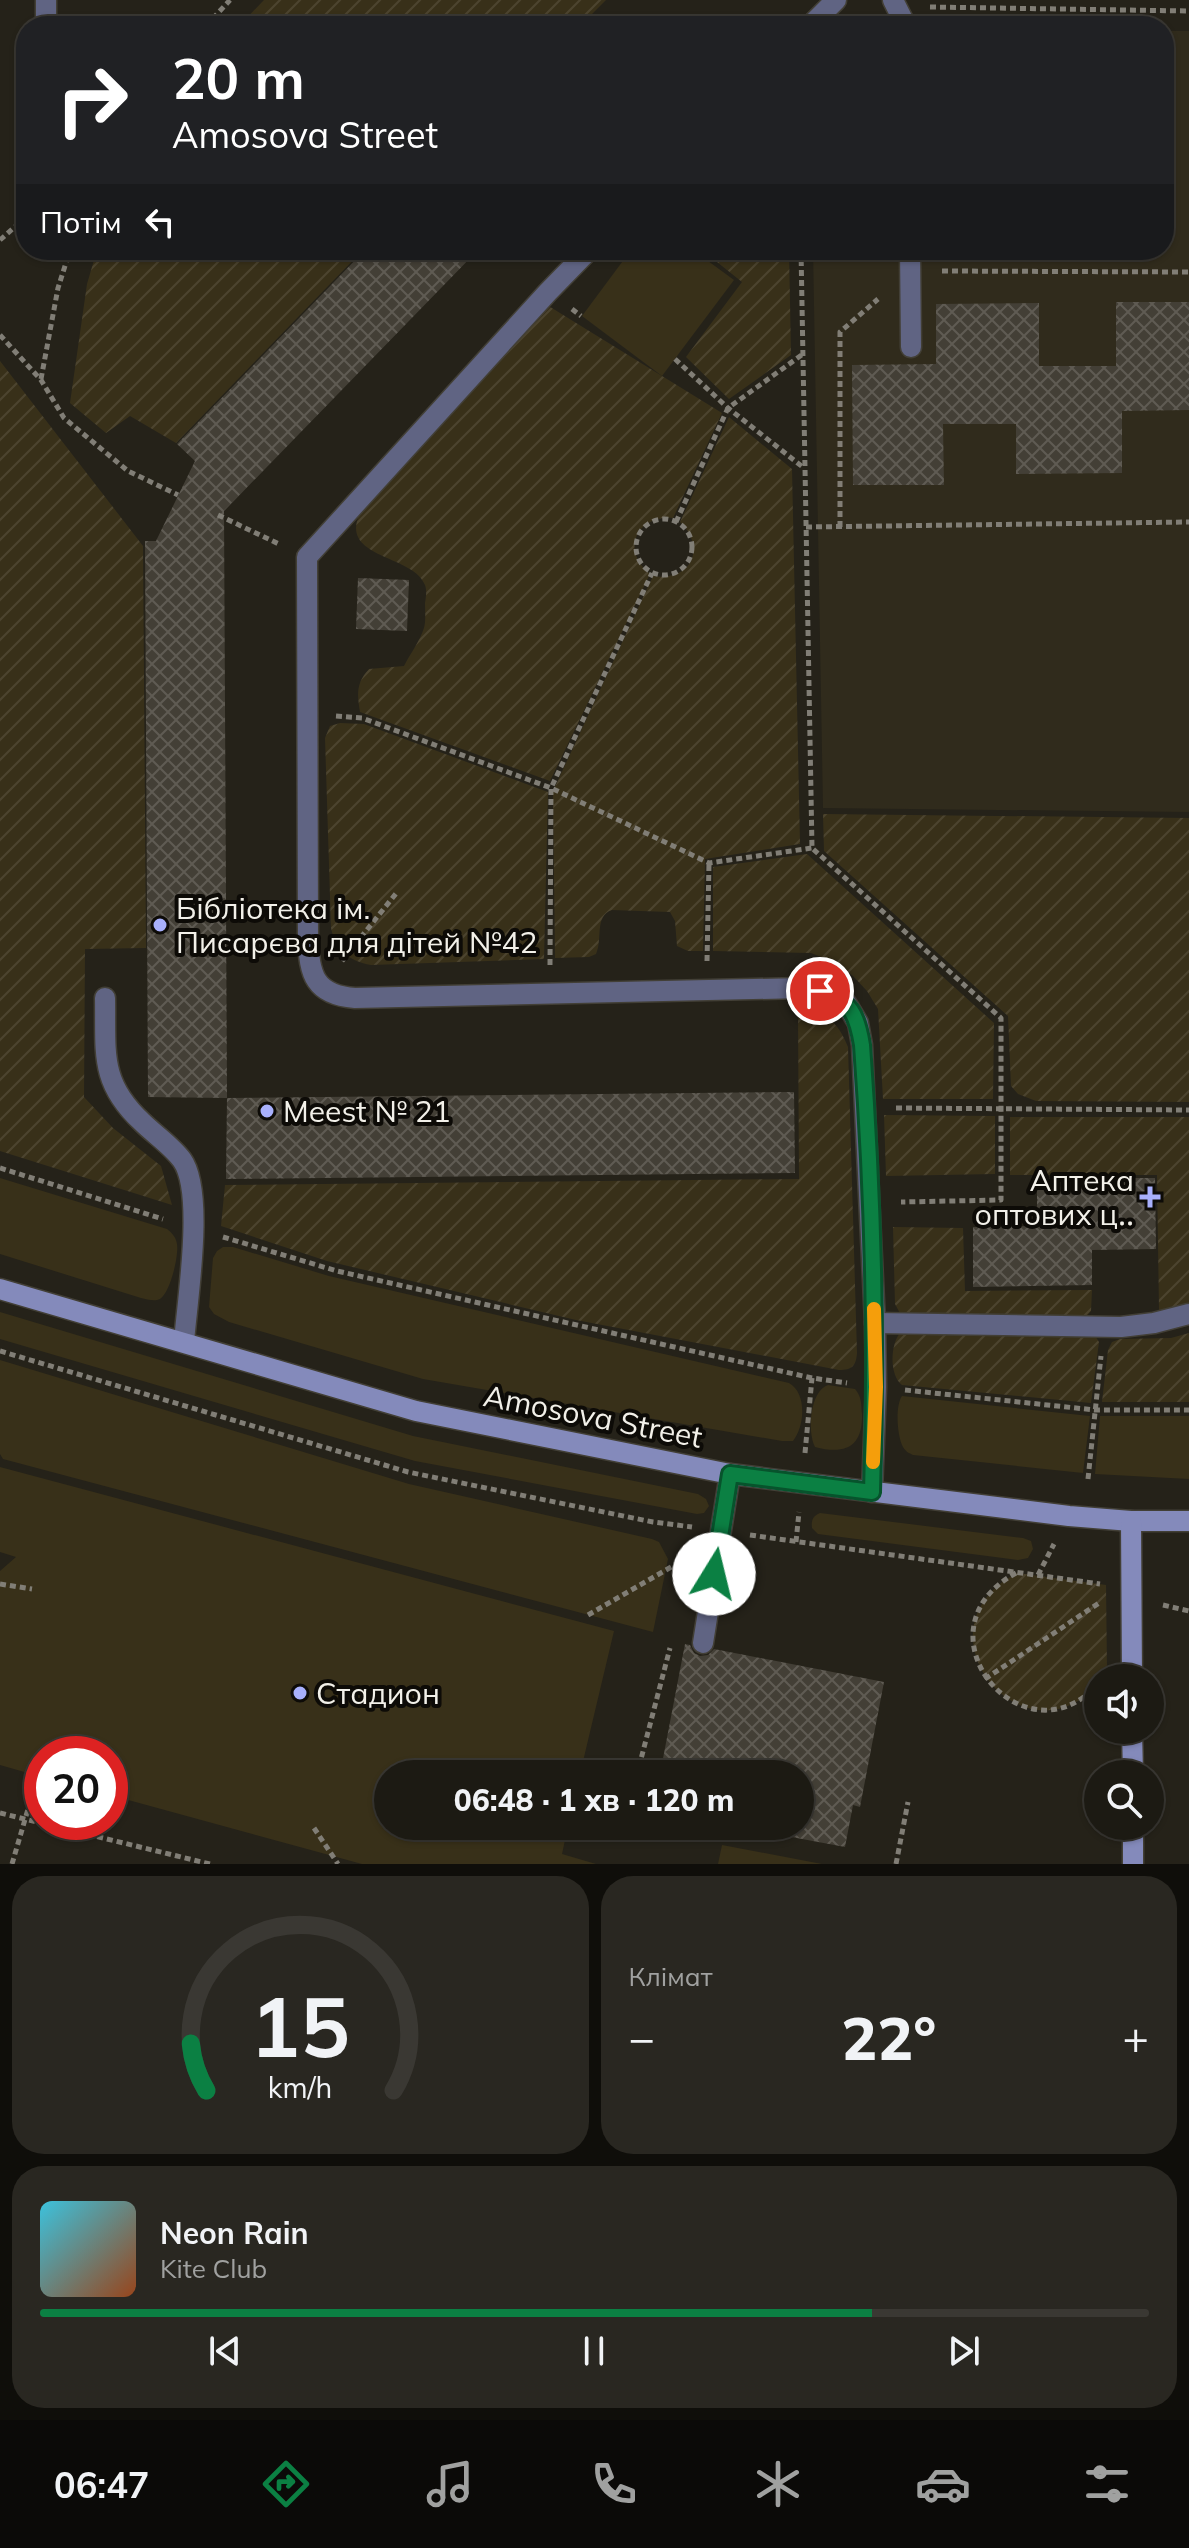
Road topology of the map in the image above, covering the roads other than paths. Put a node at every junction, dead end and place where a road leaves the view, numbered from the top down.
1 (836, 0) edge
2 (820, 16) edge
3 (579, 260) edge
4 (910, 260) edge
5 (911, 347) dead end
6 (105, 998) dead end
7 (0, 1289) edge
8 (1189, 1314) edge
9 (875, 1323) junction
10 (184, 1342) junction
11 (730, 1474) junction
12 (872, 1492) junction
13 (1131, 1521) junction
14 (1189, 1521) edge
15 (703, 1643) dead end
16 (1132, 1664) edge
17 (1133, 1840) edge
18 (1133, 1864) edge

1 - 2 lane
3 - 9 lane
4 - 5 lane
6 - 10 lane
7 - 10 street, Amosova Street
8 - 9 lane
9 - 12 lane
10 - 11 street, Amosova Street
11 - 12 street, Amosova Street
11 - 15 lane
12 - 13 street, Amosova Street
13 - 14 street, Amosova Street
13 - 16 street
17 - 18 street

